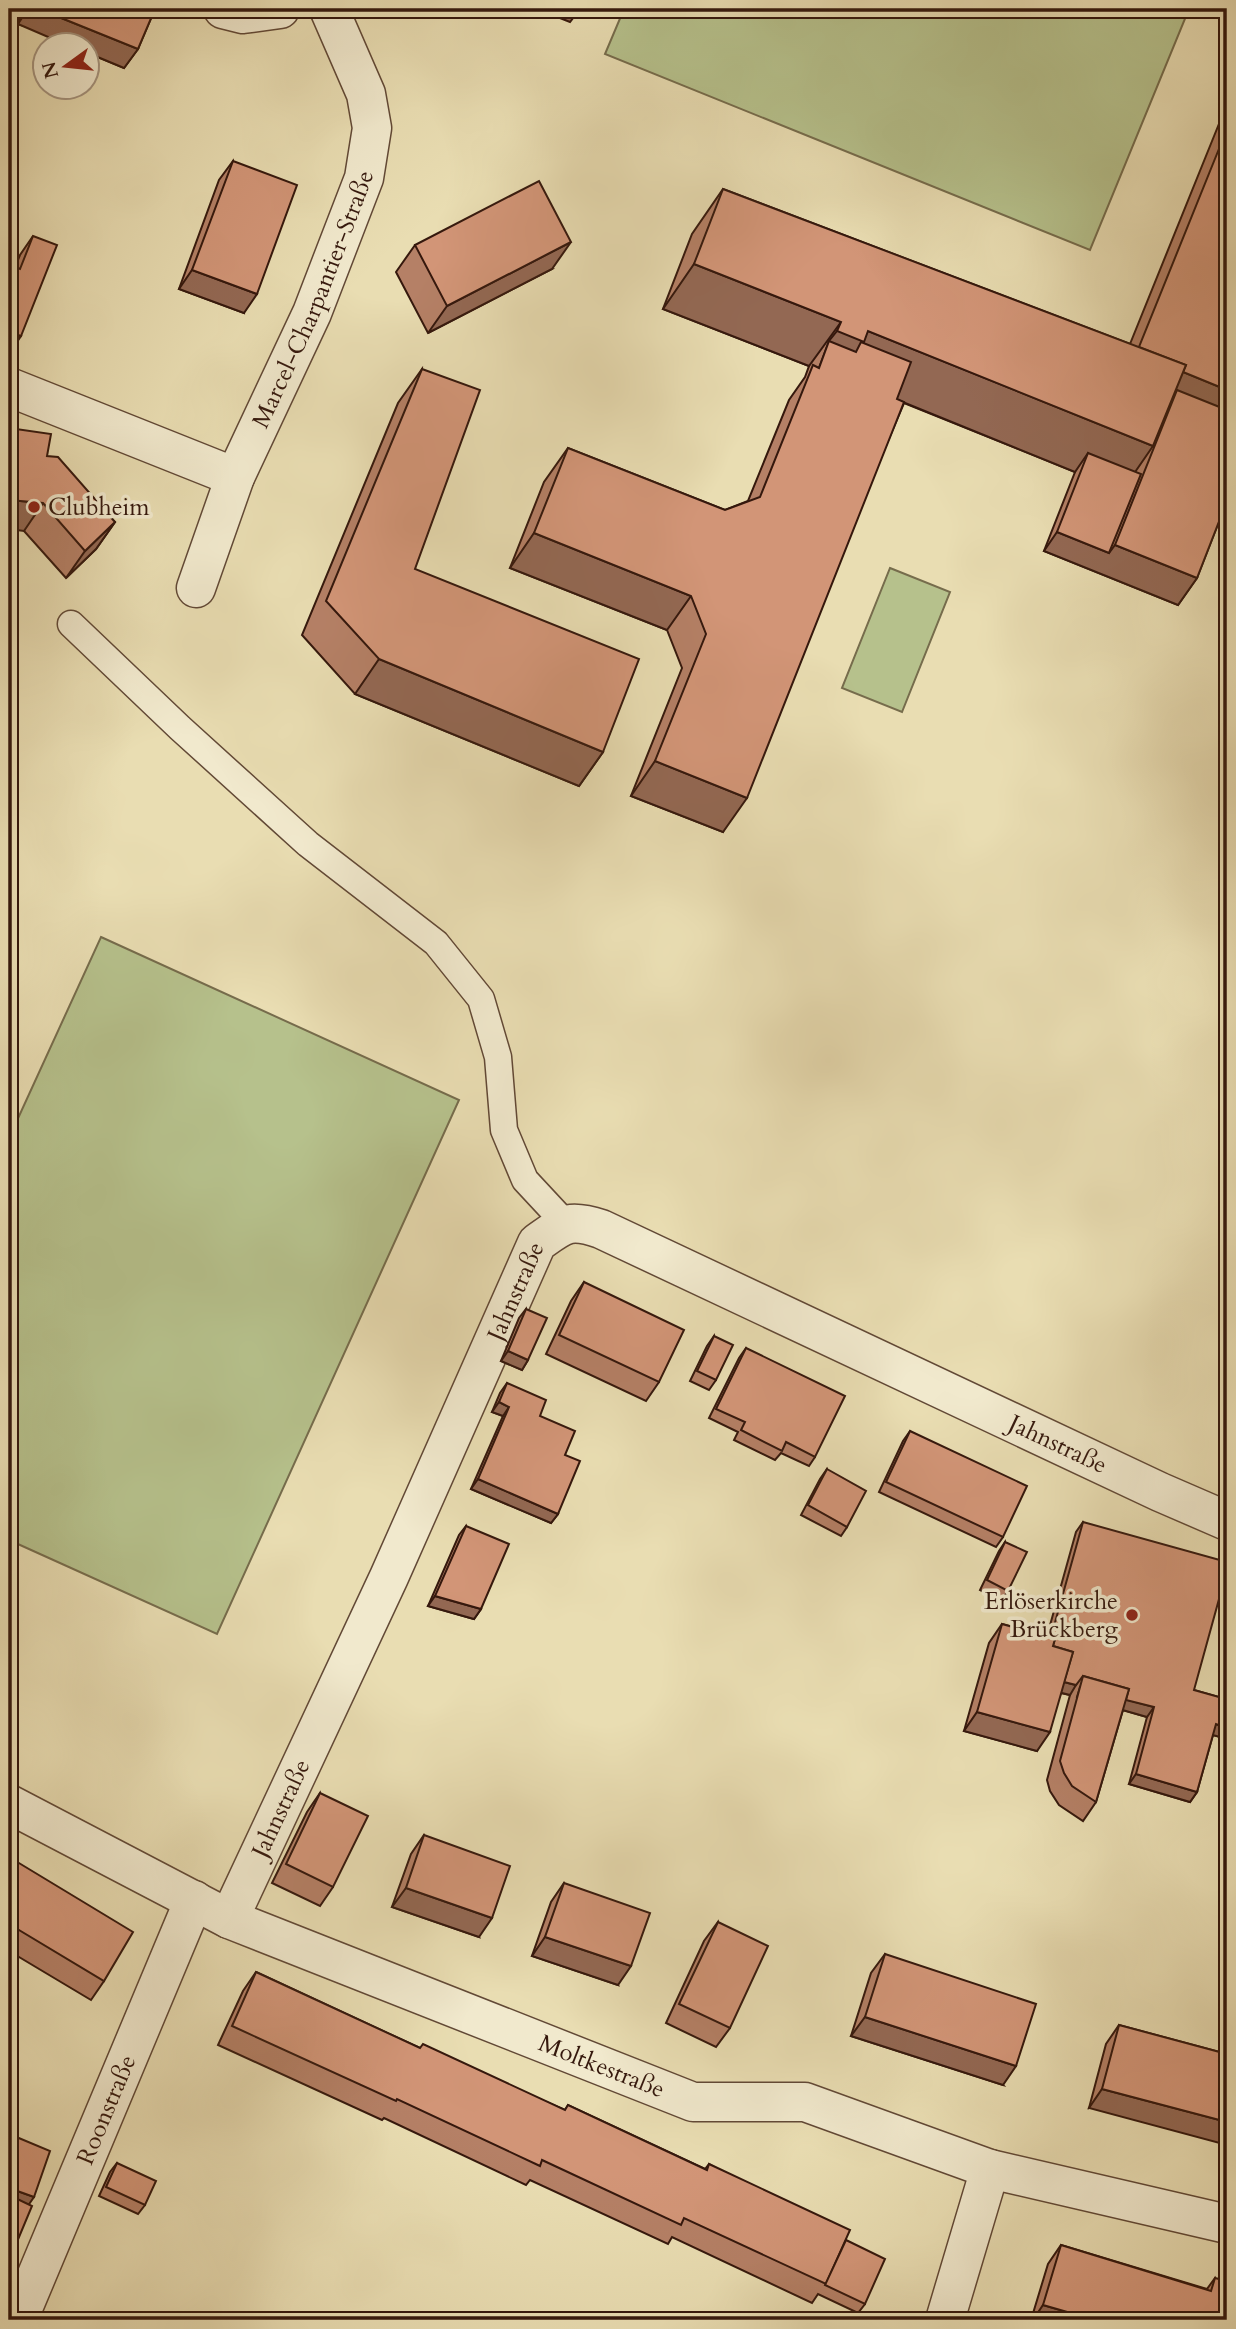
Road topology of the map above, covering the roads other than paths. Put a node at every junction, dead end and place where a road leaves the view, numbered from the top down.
1 (223, 9) edge
2 (280, 9) edge
3 (330, 9) edge
4 (9, 387) edge
5 (235, 477) junction
6 (197, 588) dead end
7 (71, 624) dead end
8 (565, 1223) junction
9 (1227, 1521) edge
10 (9, 1804) edge
11 (194, 1900) junction
12 (229, 1919) junction
13 (990, 2169) junction
14 (1227, 2224) edge
15 (18, 2320) edge
16 (945, 2320) edge

1 - 2 street
3 - 5 street, Marcel-Charpantier-Straße
4 - 5 street
5 - 6 street, Marcel-Charpantier-Straße
7 - 8 lane
8 - 9 street, Jahnstraße
8 - 12 street, Jahnstraße
10 - 11 street, Moltkestraße
11 - 12 street, Moltkestraße
11 - 15 street, Roonstraße
12 - 13 street, Moltkestraße
13 - 14 street, Moltkestraße
13 - 16 street

